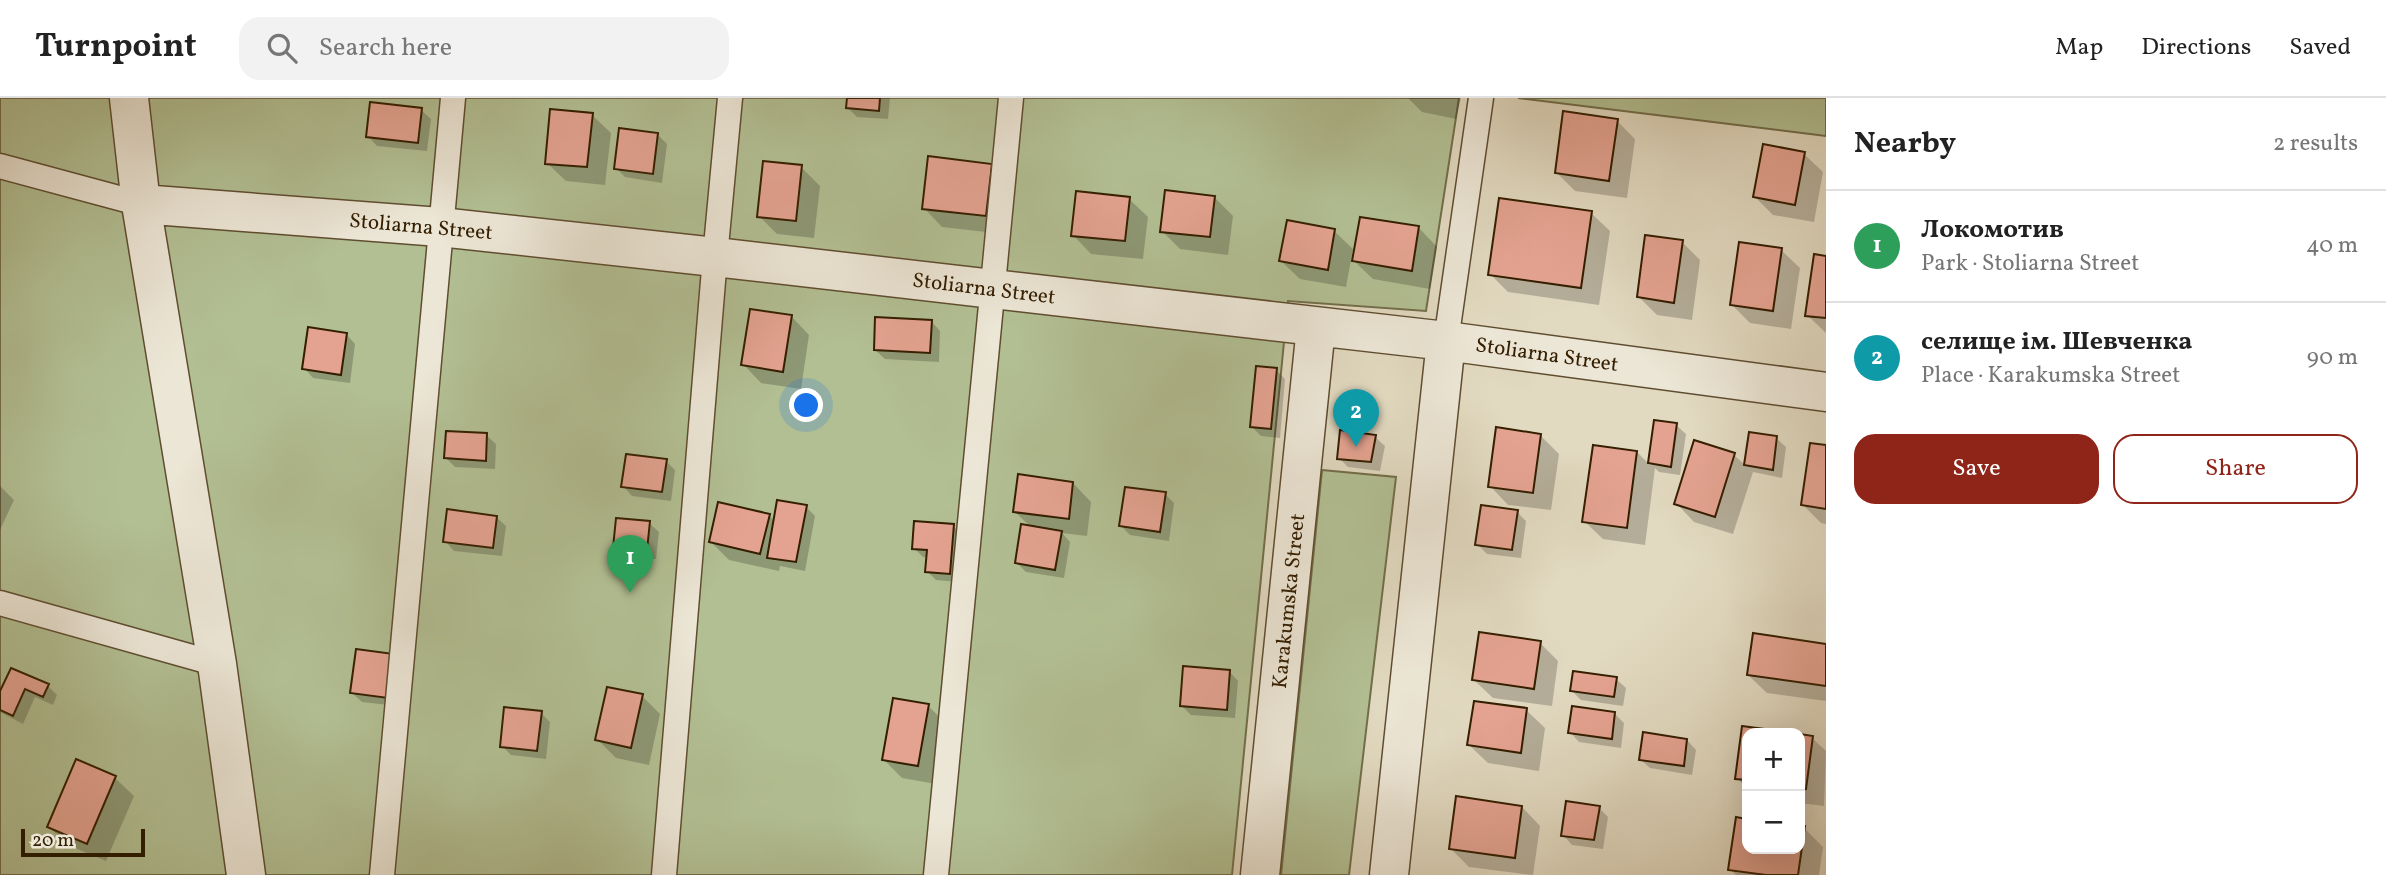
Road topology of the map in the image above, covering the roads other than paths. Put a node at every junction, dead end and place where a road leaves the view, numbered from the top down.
1 (129, 98) edge
2 (453, 98) edge
3 (730, 98) edge
4 (1011, 98) edge
5 (1481, 98) edge
6 (0, 166) edge
7 (141, 204) junction
8 (440, 227) junction
9 (715, 257) junction
10 (992, 288) junction
11 (1316, 327) junction
12 (1446, 341) junction
13 (1826, 392) edge
14 (0, 603) edge
15 (218, 664) junction
16 (246, 875) edge
17 (382, 875) edge
18 (664, 875) edge
19 (936, 875) edge
20 (1260, 875) edge
21 (1389, 875) edge

1 - 7 street
2 - 8 lane
3 - 9 lane
4 - 10 lane
5 - 12 lane
6 - 7 lane
7 - 8 street, Stoliarna Street
7 - 15 street
8 - 9 street, Stoliarna Street
8 - 17 lane
9 - 10 street, Stoliarna Street
9 - 18 lane
10 - 11 street, Stoliarna Street
10 - 19 lane
11 - 12 street, Stoliarna Street
11 - 20 street, Karakumska Street
12 - 13 street, Stoliarna Street
12 - 21 street
14 - 15 lane
15 - 16 street

